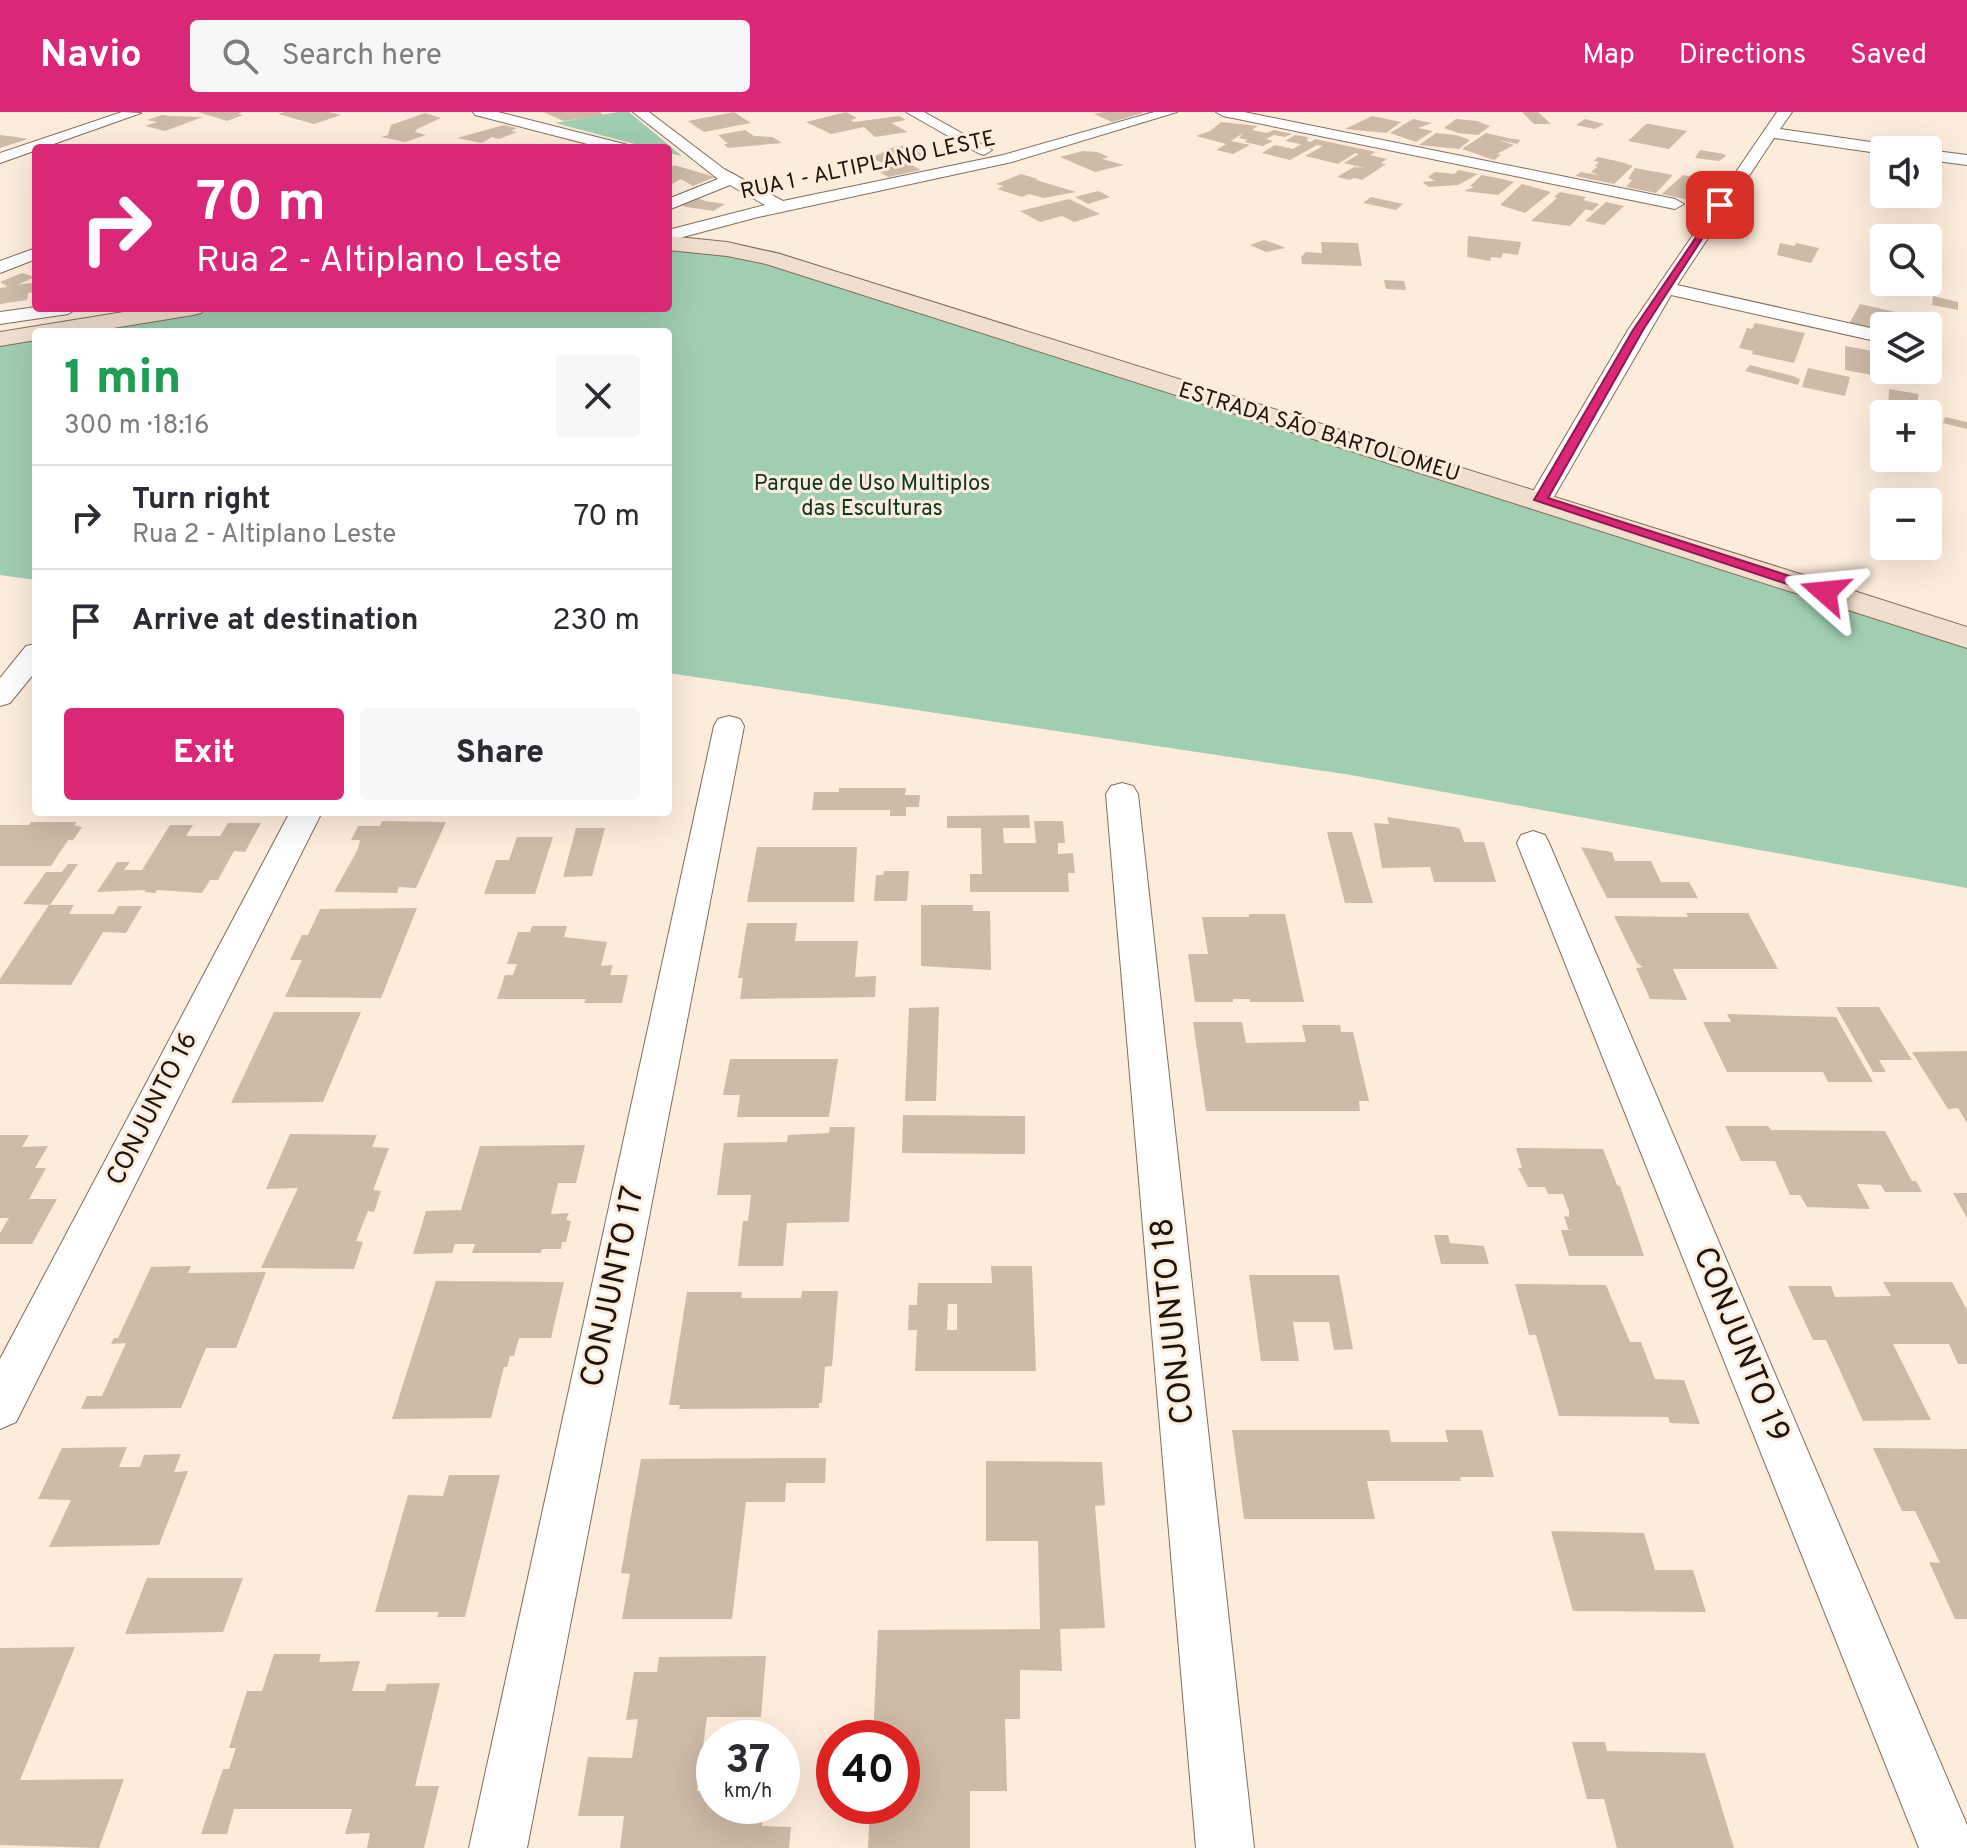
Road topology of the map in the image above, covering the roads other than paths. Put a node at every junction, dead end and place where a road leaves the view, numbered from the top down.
1 (480, 112) edge
2 (640, 112) edge
3 (913, 112) edge
4 (1170, 112) edge
5 (1223, 112) edge
6 (1785, 112) edge
7 (134, 113) edge
8 (1773, 133) junction
9 (42, 144) edge
10 (606, 144) edge
11 (32, 147) edge
12 (1870, 147) edge
13 (984, 150) dead end
14 (1942, 157) edge
15 (0, 158) edge
16 (1967, 160) edge
17 (680, 162) dead end
18 (739, 182) junction
19 (672, 204) edge
20 (1675, 204) dead end
21 (781, 207) junction
22 (672, 220) edge
23 (672, 235) edge
24 (672, 243) edge
25 (32, 255) edge
26 (0, 267) edge
27 (1666, 288) junction
28 (41, 312) edge
29 (168, 312) edge
30 (0, 318) edge
31 (69, 328) edge
32 (32, 334) edge
33 (1870, 334) edge
34 (0, 339) edge
35 (1540, 500) junction
36 (1967, 638) edge
37 (32, 657) edge
38 (0, 697) edge
39 (729, 726) dead end
40 (1122, 794) dead end
41 (304, 816) edge
42 (1533, 843) dead end
43 (0, 1406) edge
44 (498, 1848) edge
45 (1225, 1848) edge
46 (1948, 1848) edge

1 - 10 street
2 - 18 street
3 - 13 street
4 - 21 street, RUA 1 - ALTIPLANO LESTE
5 - 20 street
6 - 8 street
7 - 9 street
8 - 12 street
8 - 27 street
11 - 15 street
14 - 16 street
17 - 18 street
18 - 19 street
18 - 21 street
18 - 22 street
21 - 23 street, RUA 1 - ALTIPLANO LESTE
24 - 35 street, ESTRADA SÃO BARTOLOMEU
25 - 26 street
27 - 33 street
27 - 35 street
28 - 30 street
29 - 31 street
32 - 34 street
35 - 36 street, ESTRADA SÃO BARTOLOMEU
37 - 38 street
39 - 44 street, CONJUNTO 17
40 - 45 street, CONJUNTO 18
41 - 43 street, CONJUNTO 16
42 - 46 street, CONJUNTO 19

